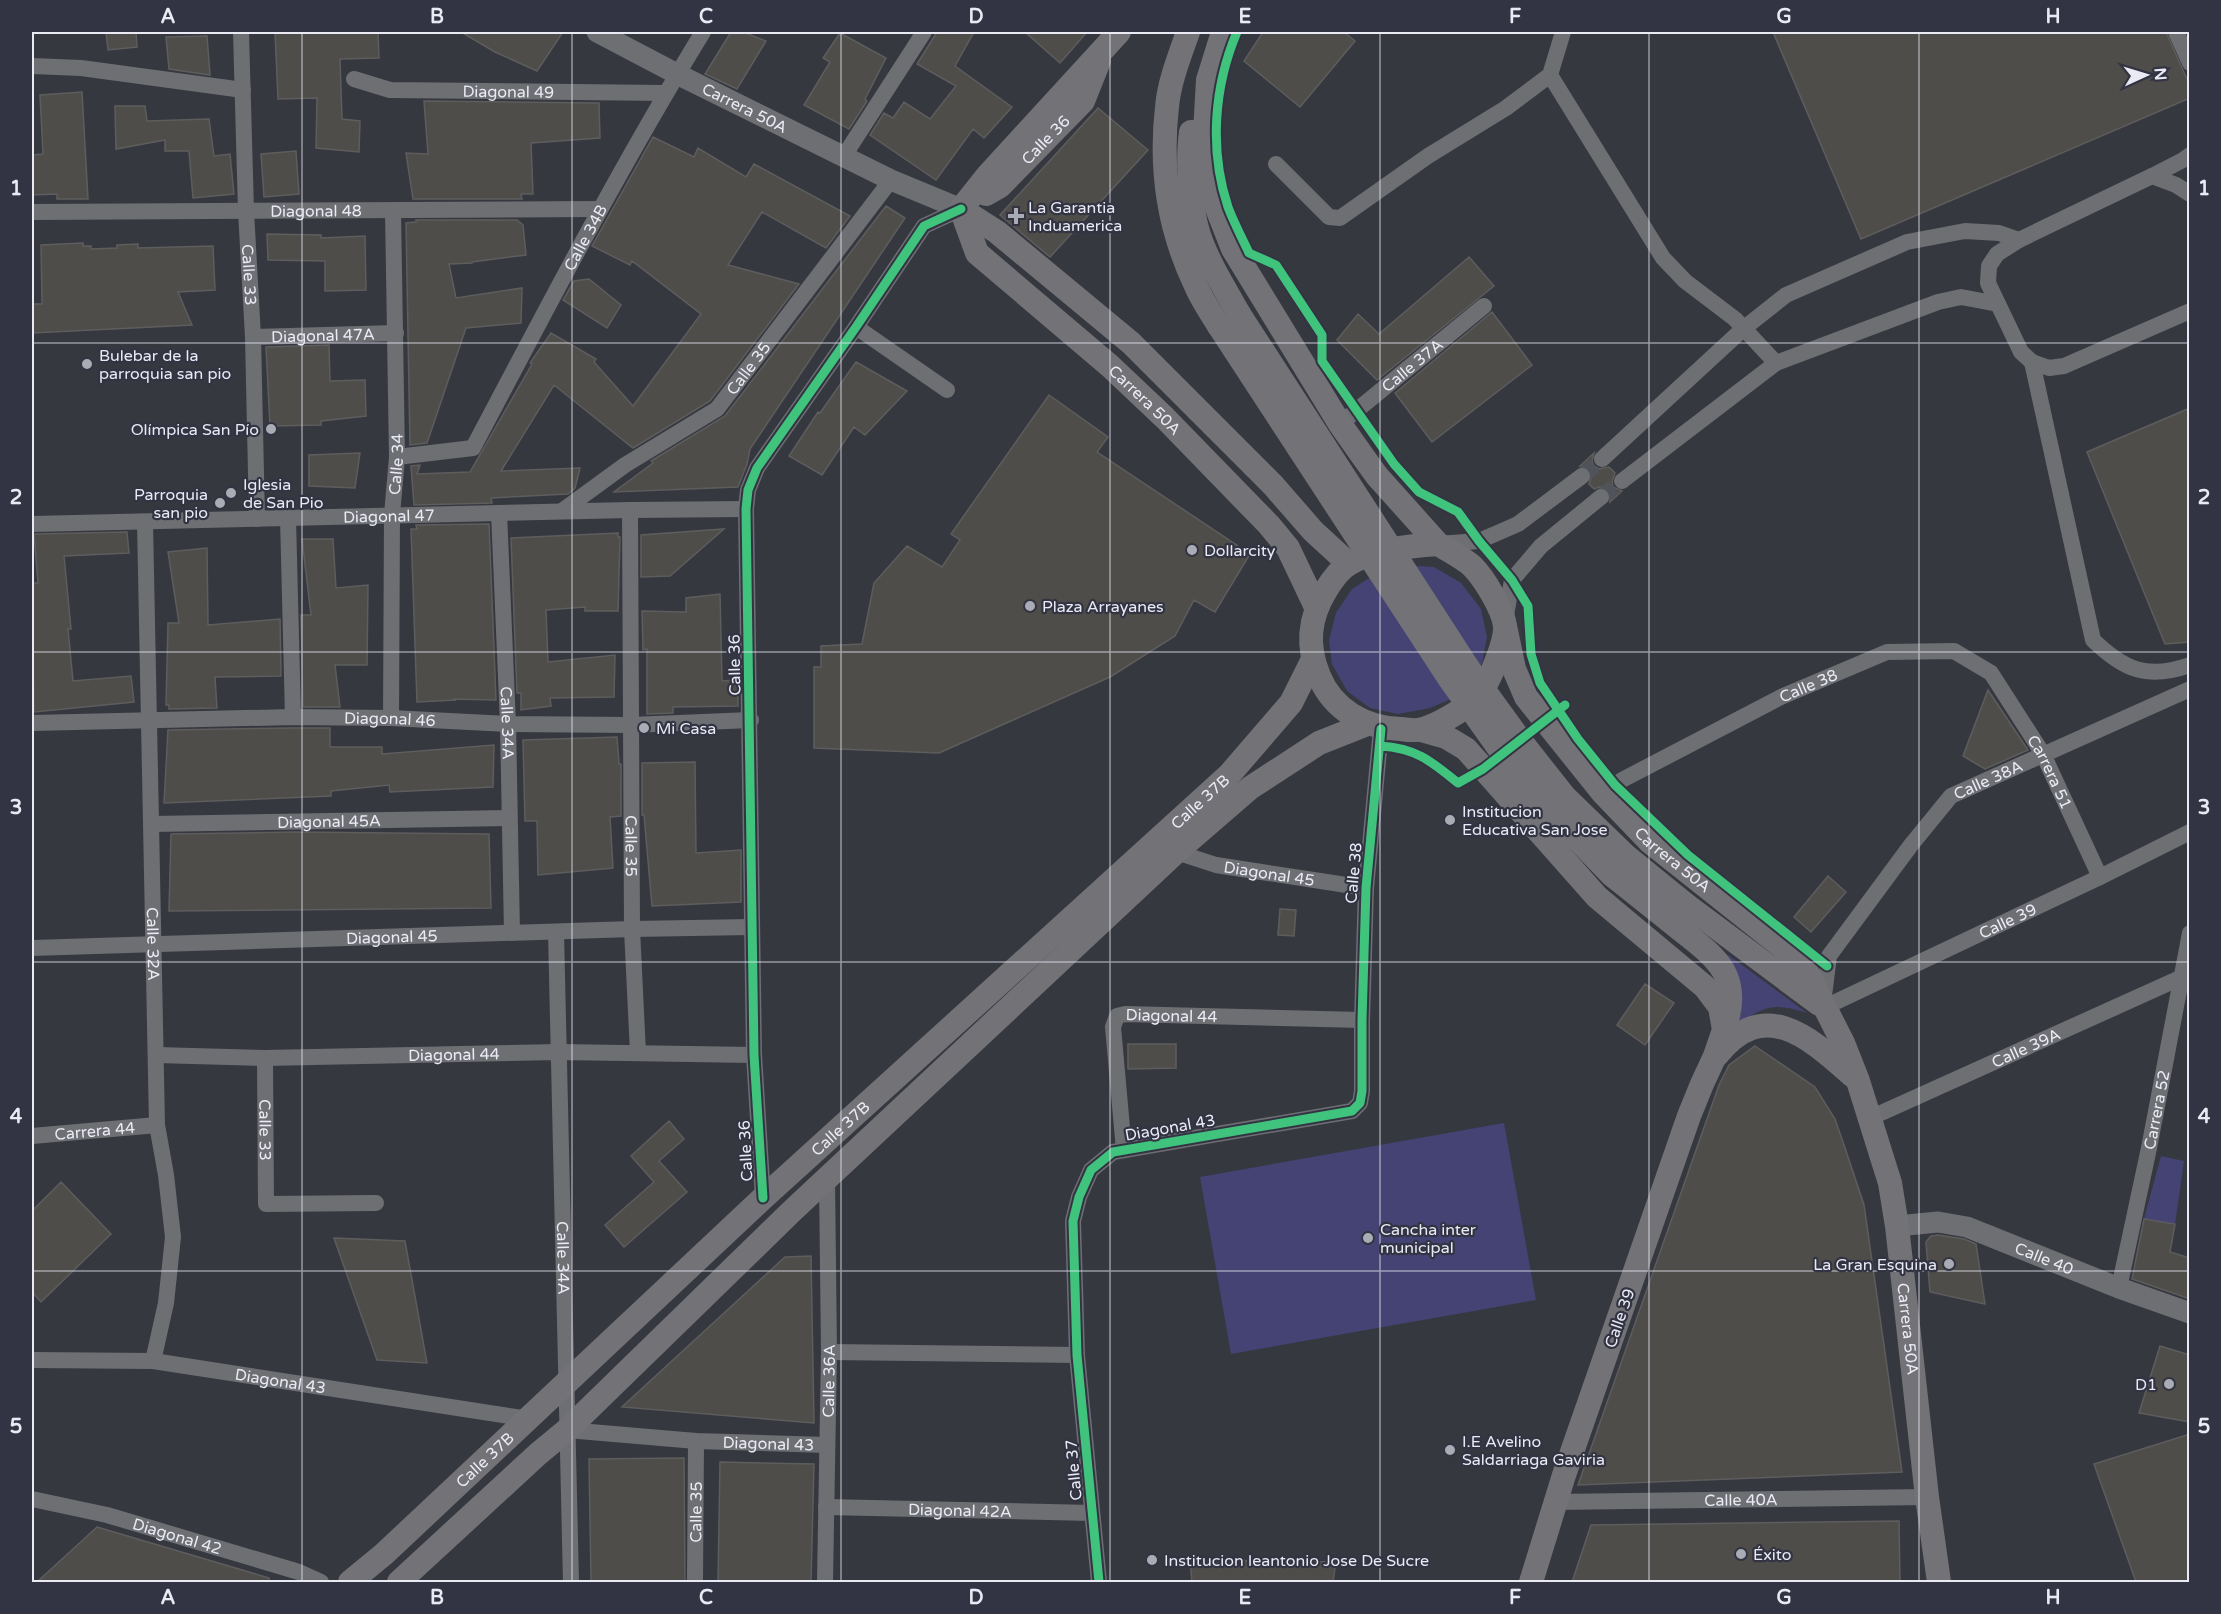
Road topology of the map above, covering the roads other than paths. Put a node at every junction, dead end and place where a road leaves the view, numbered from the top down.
1 (241, 32) edge
2 (597, 32) edge
3 (703, 32) edge
4 (924, 32) edge
5 (1188, 32) edge
6 (1223, 32) edge
7 (1563, 32) edge
8 (2176, 32) edge
9 (1112, 39) edge
10 (2190, 63) edge
11 (32, 66) edge
12 (676, 74) junction
13 (1550, 75) junction
14 (354, 79) dead end
15 (243, 90) junction
16 (665, 93) junction
17 (2190, 154) edge
18 (844, 156) junction
19 (1276, 164) dead end
20 (2152, 176) junction
21 (891, 180) junction
22 (2190, 194) edge
23 (961, 209) junction
24 (393, 210) junction
25 (599, 210) junction
26 (246, 211) junction
27 (32, 212) edge
28 (2019, 240) junction
29 (1998, 304) junction
30 (1484, 306) dead end
31 (2190, 311) edge
32 (1229, 320) junction
33 (856, 327) junction
34 (1743, 329) junction
35 (396, 333) junction
36 (253, 337) junction
37 (2032, 362) junction
38 (1776, 363) junction
39 (947, 390) dead end
40 (1340, 424) junction
41 (397, 457) junction
42 (1602, 459) tunnel mouth
43 (1582, 476) tunnel mouth
44 (1622, 481) tunnel mouth
45 (1568, 488) junction
46 (1601, 497) tunnel mouth
47 (746, 509) junction
48 (1584, 509) junction
49 (630, 510) junction
50 (562, 511) junction
51 (499, 513) junction
52 (392, 515) junction
53 (288, 518) junction
54 (257, 519) junction
55 (145, 522) junction
56 (32, 524) edge
57 (1438, 544) junction
58 (1349, 564) junction
59 (1316, 607) junction
60 (1504, 626) junction
61 (1312, 661) junction
62 (2190, 665) edge
63 (1992, 673) joint
64 (2190, 689) edge
65 (292, 717) junction
66 (391, 718) junction
67 (751, 720) junction
68 (149, 722) junction
69 (32, 723) edge
70 (508, 724) junction
71 (631, 725) junction
72 (1374, 726) junction
73 (1422, 730) junction
74 (2043, 754) junction
75 (1603, 793) junction
76 (509, 819) junction
77 (151, 824) junction
78 (2190, 832) edge
79 (1176, 852) junction
80 (2100, 877) junction
81 (1365, 888) junction
82 (1677, 912) junction
83 (751, 927) junction
84 (632, 929) junction
85 (556, 932) junction
86 (512, 933) junction
87 (2190, 933) edge
88 (154, 945) junction
89 (32, 948) edge
90 (2180, 978) junction
91 (1823, 1008) junction
92 (1362, 1020) junction
93 (1724, 1030) junction
94 (559, 1052) junction
95 (638, 1053) junction
96 (754, 1054) junction
97 (156, 1055) junction
98 (1715, 1056) junction
99 (265, 1058) junction
100 (1858, 1081) junction
101 (1870, 1118) junction
102 (157, 1125) junction
103 (32, 1136) edge
104 (1124, 1150) junction
105 (827, 1179) junction
106 (763, 1198) junction
107 (376, 1203) dead end
108 (1897, 1226) junction
109 (2119, 1288) junction
110 (2190, 1313) edge
111 (829, 1352) junction
112 (1077, 1355) junction
113 (32, 1360) edge
114 (153, 1361) junction
115 (566, 1381) junction
116 (529, 1419) junction
117 (567, 1430) junction
118 (696, 1441) junction
119 (827, 1445) junction
120 (1927, 1497) junction
121 (32, 1499) edge
122 (1555, 1502) junction
123 (826, 1507) junction
124 (1092, 1513) junction
125 (321, 1582) edge
126 (350, 1582) edge
127 (399, 1582) edge
128 (571, 1582) edge
129 (695, 1582) edge
130 (825, 1582) edge
131 (1099, 1582) edge
132 (1531, 1582) edge
133 (1939, 1582) edge

1 - 15 street, Calle 33
2 - 12 street, Carrera 50A
3 - 12 street, Calle 34B
4 - 18 street
5 - 32 main road
6 - 32 main road
6 - 40 main road
7 - 13 street
8 - 10 street
9 - 23 main road, Calle 36
11 - 15 street
12 - 16 street, Calle 34B
12 - 18 street, Carrera 50A
13 - 19 street
13 - 34 street
14 - 16 street, Diagonal 49
15 - 26 street, Calle 33
16 - 25 street, Calle 34B
17 - 20 street
18 - 21 street, Carrera 50A
20 - 22 street
20 - 28 street
21 - 23 street, Carrera 50A
21 - 50 street, Calle 35
23 - 33 street, Calle 36
23 - 58 main road, Carrera 50A
23 - 59 main road, Carrera 50A
24 - 25 street, Diagonal 48
24 - 26 street, Diagonal 48
24 - 35 street, Calle 34
25 - 41 street, Calle 34B
26 - 27 street, Diagonal 48
26 - 36 street, Calle 33
28 - 29 street
28 - 34 street
29 - 37 street
29 - 38 street
30 - 40 street, Calle 37A
31 - 37 street
32 - 82 main road, bridge
33 - 39 street
33 - 47 street, Calle 36
34 - 38 street
34 - 42 street
35 - 36 street, Diagonal 47A
35 - 41 street, Calle 34
36 - 54 street, Calle 33
37 - 62 street
38 - 44 street
40 - 57 main road
41 - 52 street, Calle 34
43 - 45 street
45 - 48 street
45 - 57 street
46 - 48 street
47 - 49 street, Diagonal 47
47 - 67 street, Calle 36
48 - 60 street
49 - 50 street, Diagonal 47
49 - 71 street, Calle 35
50 - 51 street, Diagonal 47
51 - 52 street, Diagonal 47
51 - 70 street, Calle 34A
52 - 53 street, Diagonal 47
52 - 66 street, Calle 34
53 - 54 street, Diagonal 47
53 - 65 street
54 - 55 street, Diagonal 47
55 - 56 street, Diagonal 47
55 - 68 street, Calle 32A
57 - 58 main road
57 - 60 main road
58 - 59 main road
59 - 61 main road
60 - 73 main road
60 - 75 main road, Carrera 50A
61 - 72 main road
61 - 106 main road, Calle 37B
63 - 74 street, Carrera 51
63 - 75 street, Calle 38
64 - 74 street, Calle 38A
65 - 66 street, Diagonal 46
65 - 68 street, Diagonal 46
66 - 70 street, Diagonal 46
67 - 71 street, Diagonal 46
67 - 83 street, Calle 36
68 - 69 street, Diagonal 46
68 - 77 street, Calle 32A
70 - 71 street, Diagonal 46
70 - 76 street, Calle 34A
71 - 84 street, Calle 35
72 - 73 main road
72 - 79 main road, Calle 37B
72 - 81 street, Calle 38
73 - 93 main road
74 - 80 street, Carrera 51
74 - 91 street, Calle 38A
75 - 91 main road, Carrera 50A
76 - 77 street, Diagonal 45A
76 - 86 street, Calle 34A
77 - 88 street, Calle 32A
78 - 80 street, Calle 39
79 - 81 street, Diagonal 45
79 - 105 main road, Calle 37B
80 - 91 street, Calle 39
81 - 92 street, Calle 38
82 - 91 main road
82 - 93 main road, Calle 39
83 - 84 street, Diagonal 45
83 - 96 street, Calle 36
84 - 85 street, Diagonal 45
84 - 95 street, Calle 35
85 - 86 street, Diagonal 45
85 - 94 street, Calle 34A
86 - 88 street, Diagonal 45
87 - 90 street, Carrera 52
88 - 89 street, Diagonal 45
88 - 97 street, Calle 32A
90 - 101 street, Calle 39A
90 - 109 street, Carrera 52
91 - 100 main road, Carrera 50A
92 - 104 street, Diagonal 43
92 - 104 street, Diagonal 44
93 - 98 main road, Calle 39
94 - 95 street, Diagonal 44
94 - 99 street, Diagonal 44
94 - 115 street, Calle 34A
95 - 96 street, Diagonal 44
96 - 106 street, Calle 36
97 - 99 street, Diagonal 44
97 - 102 street, Calle 32A
98 - 100 main road, Calle 39
98 - 122 main road, Calle 39
99 - 107 street, Calle 33
100 - 101 main road, Carrera 50A
101 - 108 main road, Carrera 50A
102 - 103 street, Carrera 44
102 - 114 street, Calle 32A
104 - 112 street, Diagonal 43
105 - 111 street, Calle 36A
105 - 117 main road, Calle 37B
106 - 115 main road, Calle 37B
108 - 109 street, Calle 40
108 - 120 main road, Carrera 50A
109 - 110 street, Calle 40
111 - 112 street
111 - 119 street, Calle 36A
112 - 124 street, Calle 37
113 - 114 street, Diagonal 43
114 - 116 street, Diagonal 43
115 - 116 main road, Calle 37B
115 - 117 street, Calle 34A
116 - 126 main road, Calle 37B
117 - 118 street, Diagonal 43
117 - 127 main road, Calle 37B
117 - 128 street, Calle 34A
118 - 119 street, Diagonal 43
118 - 129 street, Calle 35
119 - 123 street, Calle 36A
120 - 122 street, Calle 40A
120 - 133 main road, Carrera 50A
121 - 125 street, Diagonal 42
122 - 132 main road, Calle 39
123 - 124 street, Diagonal 42A
123 - 130 street, Calle 36A
124 - 131 street, Calle 37

